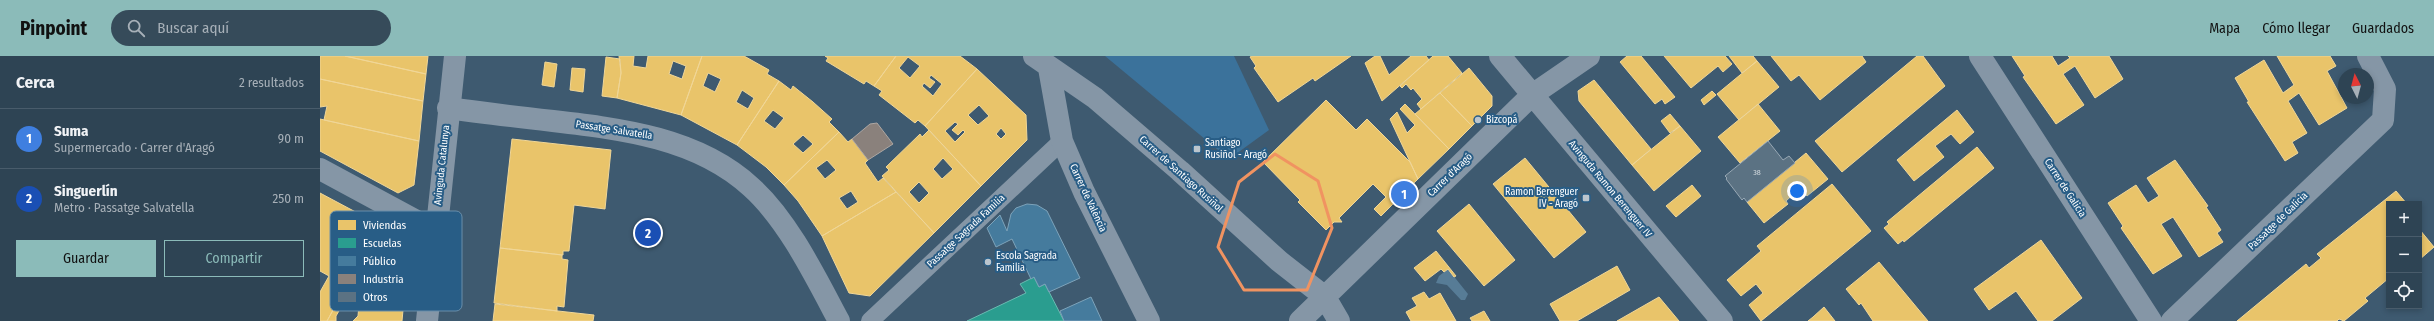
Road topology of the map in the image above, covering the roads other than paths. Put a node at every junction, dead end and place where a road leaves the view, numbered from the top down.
1 (455, 56) edge
2 (1500, 56) edge
3 (1590, 56) edge
4 (1980, 56) edge
5 (2368, 56) edge
6 (1041, 62) edge
7 (1532, 95) junction
8 (448, 108) junction
9 (1062, 141) junction
10 (320, 169) edge
11 (398, 211) edge
12 (437, 211) edge
13 (1325, 297) junction
14 (428, 311) edge
15 (427, 321) edge
16 (838, 321) edge
17 (870, 321) edge
18 (1148, 321) edge
19 (1300, 321) edge
20 (1339, 321) edge
21 (1722, 321) edge
22 (2151, 321) edge
23 (2172, 321) edge

1 - 8 street, Avinguda Catalunya
2 - 7 street, Avinguda Ramon Berenguer IV
3 - 7 street, Carrer d'Aragó
4 - 22 street, Carrer de Galicia
5 - 23 street, Passatge de Galícia
6 - 9 street, Carrer de València
6 - 13 street, Carrer de Santiago Rusiñol
7 - 13 street, Carrer d'Aragó
7 - 21 street, Avinguda Ramon Berenguer IV
8 - 12 street, Avinguda Catalunya
8 - 16 street, Passatge Salvatella
9 - 17 street, Passatge Sagrada Familia
9 - 18 street, Carrer de València
10 - 11 street
13 - 19 street, Carrer d'Aragó
13 - 20 street
14 - 15 street, Avinguda Catalunya

